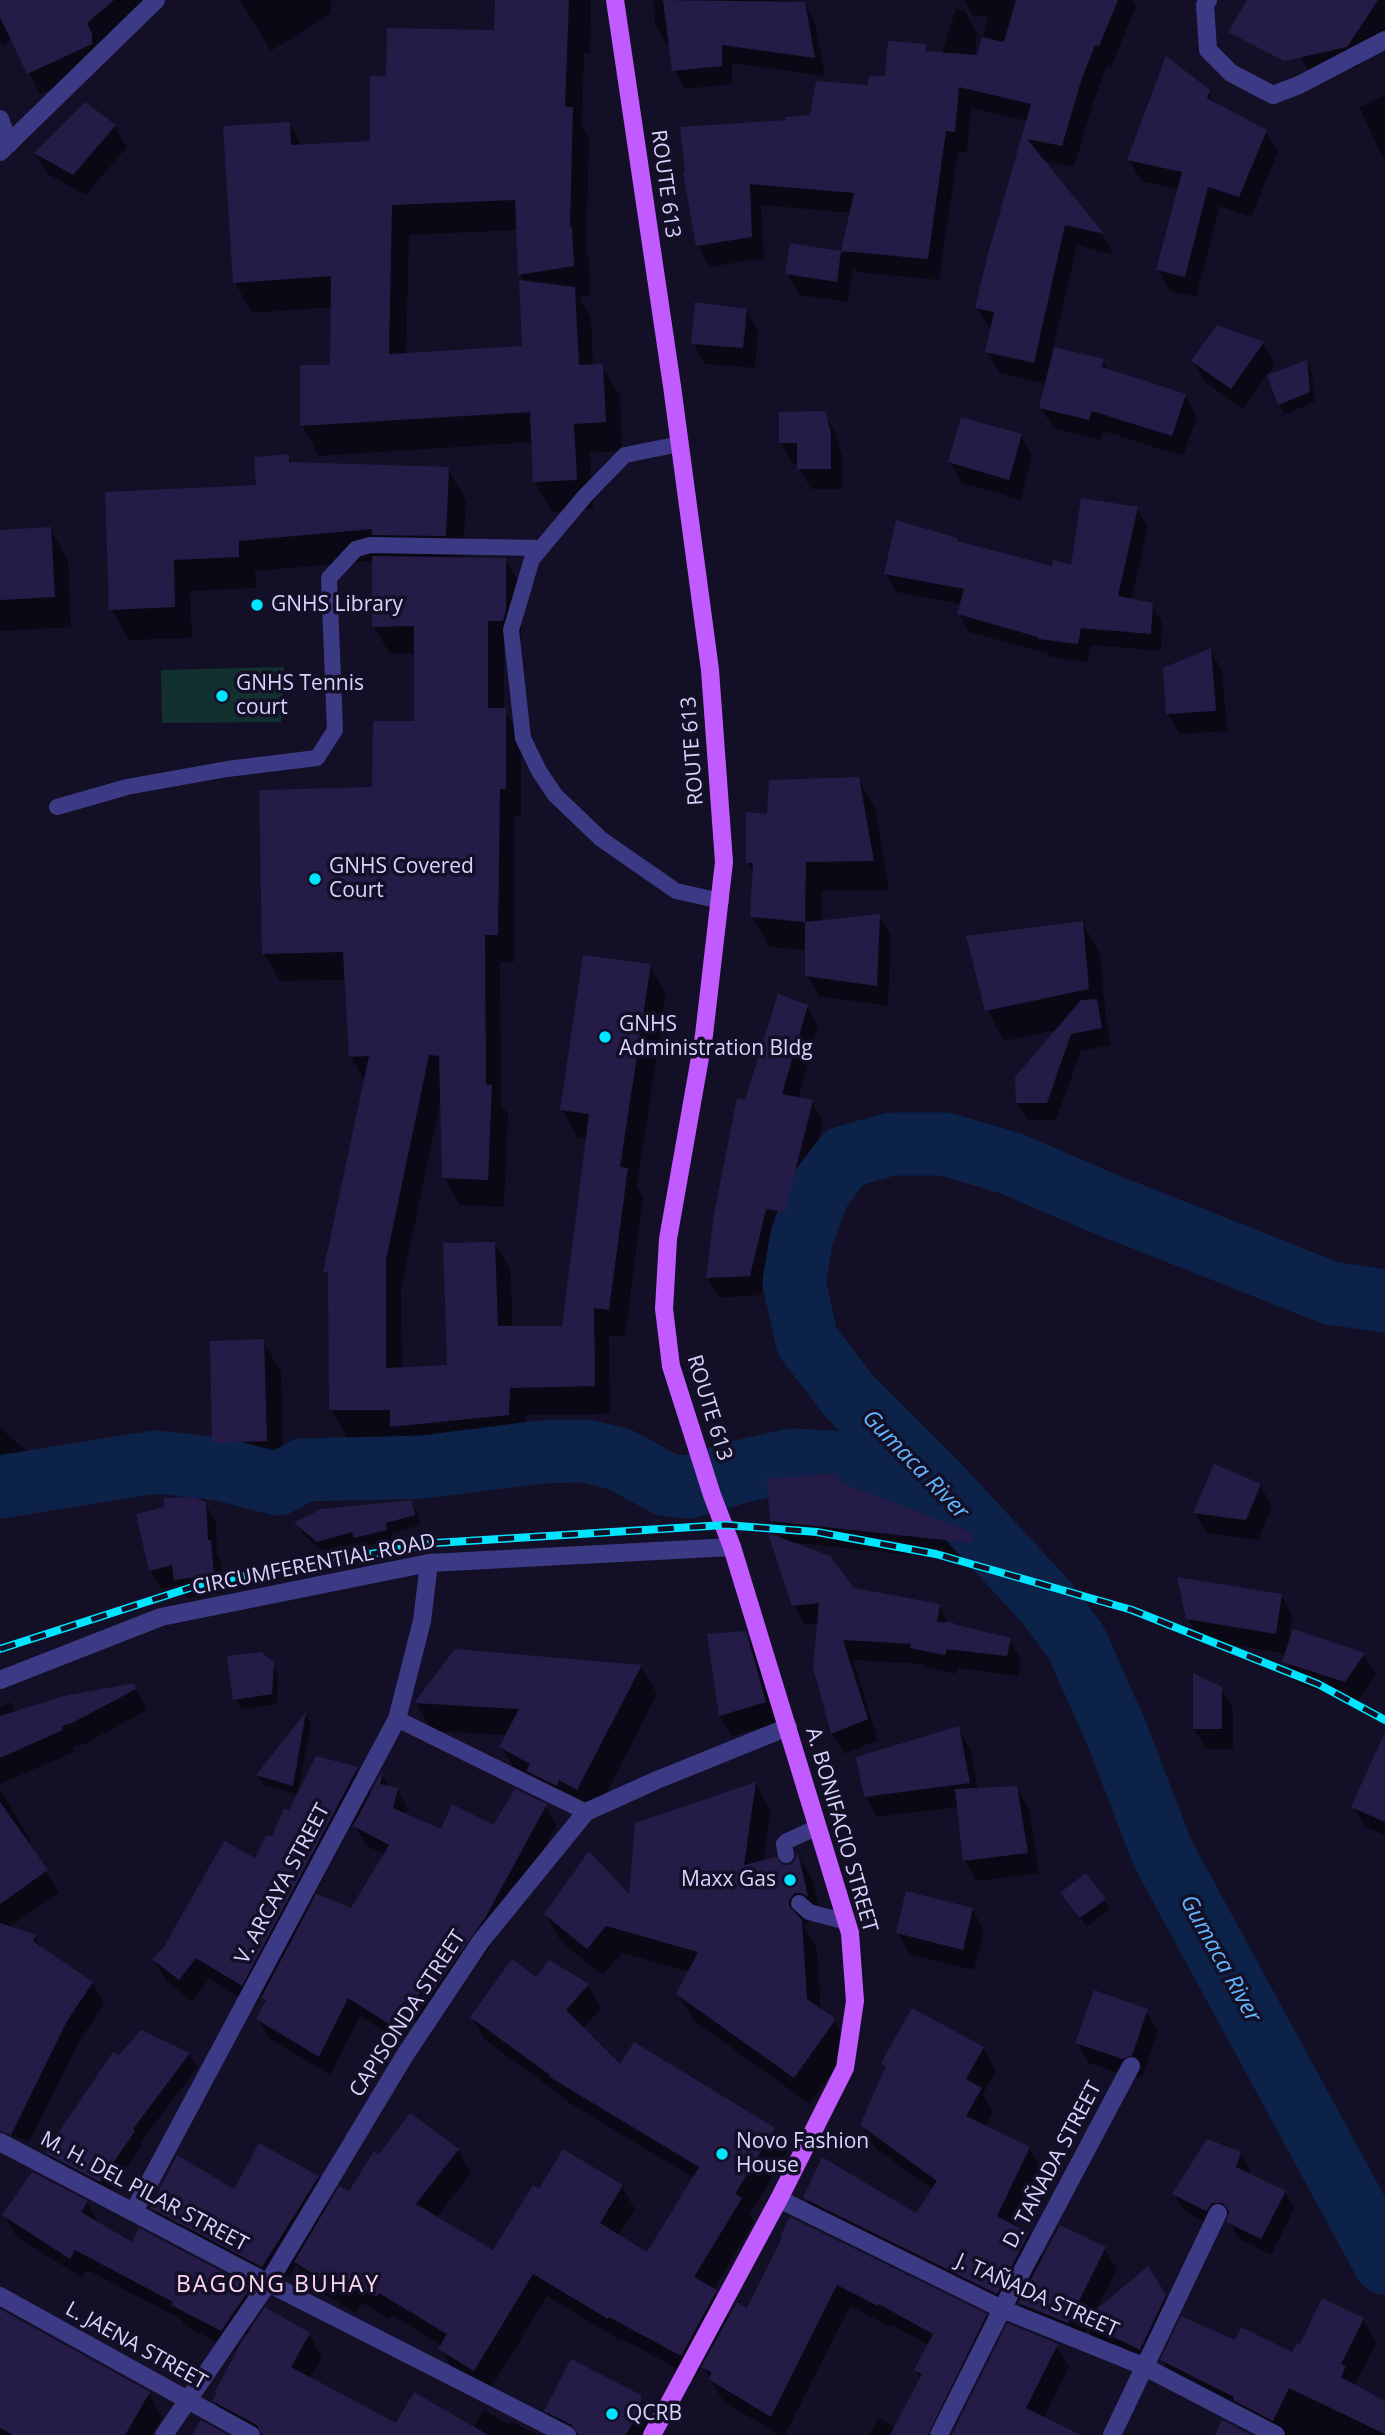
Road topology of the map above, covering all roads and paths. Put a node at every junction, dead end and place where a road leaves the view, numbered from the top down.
1 (156, 0) edge
2 (615, 0) edge
3 (1204, 2) edge
4 (1385, 40) edge
5 (0, 119) edge
6 (4, 148) edge
7 (680, 444) junction
8 (541, 548) junction
9 (57, 807) dead end
10 (721, 901) junction
11 (712, 1495) joint
12 (732, 1547) junction
13 (429, 1563) junction
14 (0, 1679) edge
15 (397, 1719) junction
16 (788, 1727) junction
17 (586, 1812) junction
18 (818, 1827) junction
19 (786, 1855) dead end
20 (799, 1903) dead end
21 (846, 1922) junction
22 (1131, 2066) dead end
23 (0, 2141) edge
24 (779, 2199) junction
25 (134, 2211) junction
26 (1218, 2213) dead end
27 (268, 2283) junction
28 (0, 2296) edge
29 (1002, 2309) junction
30 (1143, 2366) junction
31 (187, 2401) junction
32 (164, 2435) edge
33 (251, 2435) edge
34 (567, 2435) edge
35 (652, 2435) edge
36 (939, 2435) edge
37 (1112, 2435) edge
38 (1276, 2435) edge

1 - 6 street
2 - 7 main road, ROUTE 613
3 - 4 street
5 - 6 street
7 - 8 lane
7 - 10 main road, ROUTE 613
8 - 9 lane
8 - 10 lane
10 - 11 main road, ROUTE 613
11 - 12 main road, A. BONIFACIO STREET
12 - 13 street, CIRCUMFERENTIAL ROAD
12 - 16 main road, A. BONIFACIO STREET
13 - 14 street, CIRCUMFERENTIAL ROAD
13 - 15 street, V. ARCAYA STREET
15 - 17 lane
15 - 25 street, V. ARCAYA STREET
16 - 17 street, CAPISONDA STREET
16 - 18 main road, A. BONIFACIO STREET
17 - 27 street, CAPISONDA STREET
18 - 19 lane
18 - 21 main road, A. BONIFACIO STREET
20 - 21 lane
21 - 24 main road, A. BONIFACIO STREET
22 - 29 street, D. TAÑADA STREET
23 - 25 street, M. H. DEL PILAR STREET
24 - 29 street, J. TAÑADA STREET
24 - 35 main road, A. BONIFACIO STREET
25 - 27 street, M. H. DEL PILAR STREET
26 - 30 street
27 - 31 street, CAPISONDA STREET
27 - 34 street, M. H. DEL PILAR STREET
28 - 31 street, L. JAENA STREET
29 - 30 street, J. TAÑADA STREET
29 - 36 street, D. TAÑADA STREET
30 - 37 street
30 - 38 street, J. TAÑADA STREET
31 - 32 street, CAPISONDA STREET
31 - 33 street, L. JAENA STREET

